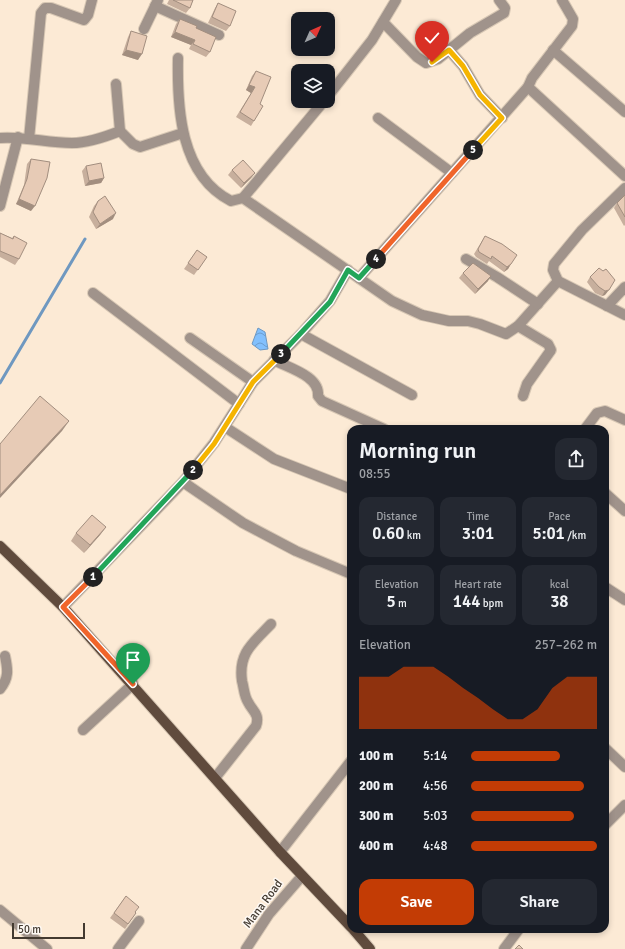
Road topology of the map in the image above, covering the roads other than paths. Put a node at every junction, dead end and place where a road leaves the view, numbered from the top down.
1 (92, 0) edge
2 (396, 0) edge
3 (499, 0) edge
4 (562, 0) edge
5 (156, 3) edge
6 (383, 22) junction
7 (144, 29) dead end
8 (219, 35) dead end
9 (449, 50) junction
10 (553, 50) junction
11 (178, 58) dead end
12 (116, 84) dead end
13 (335, 87) edge
14 (528, 88) junction
15 (318, 108) edge
16 (625, 112) edge
17 (378, 118) dead end
18 (502, 118) junction
19 (120, 131) junction
20 (183, 133) junction
21 (18, 137) junction
22 (0, 138) edge
23 (29, 139) junction
24 (452, 173) junction
25 (625, 176) edge
26 (625, 188) edge
27 (243, 198) junction
28 (0, 206) edge
29 (466, 259) dead end
30 (348, 270) junction
31 (359, 278) junction
32 (558, 281) junction
33 (625, 287) edge
34 (93, 293) dead end
35 (538, 304) junction
36 (607, 306) junction
37 (625, 316) edge
38 (518, 326) junction
39 (301, 334) junction
40 (190, 338) dead end
41 (274, 360) junction
42 (253, 382) junction
43 (412, 395) dead end
44 (523, 396) dead end
45 (239, 404) junction
46 (625, 420) edge
47 (375, 425) edge
48 (588, 425) edge
49 (225, 427) junction
50 (183, 482) junction
51 (347, 487) edge
52 (609, 497) edge
53 (625, 511) edge
54 (0, 546) edge
55 (347, 572) edge
56 (609, 590) edge
57 (625, 600) edge
58 (63, 607) junction
59 (271, 624) dead end
60 (5, 656) dead end
61 (133, 684) junction
62 (0, 689) edge
63 (83, 730) dead end
64 (609, 752) edge
65 (347, 766) edge
66 (625, 767) edge
67 (215, 778) junction
68 (625, 806) edge
69 (609, 821) edge
70 (280, 852) junction
71 (302, 876) junction
72 (0, 910) edge
73 (139, 921) dead end
74 (347, 923) edge
75 (356, 933) edge
76 (517, 933) edge
77 (47, 949) edge
78 (118, 949) edge
79 (246, 949) edge
80 (370, 949) edge
81 (504, 949) edge

1 - 23 street
2 - 6 street
3 - 9 street
4 - 10 street
5 - 7 street
5 - 8 street
6 - 9 street
6 - 13 street
9 - 18 street
10 - 14 street
10 - 16 street
11 - 20 street
12 - 19 street
14 - 18 street
14 - 25 street
15 - 27 street
17 - 24 street
18 - 24 street
19 - 20 street
19 - 23 street
20 - 27 street
21 - 22 street
21 - 23 street
21 - 28 street
24 - 31 street
26 - 32 street
27 - 30 street
29 - 35 street
30 - 31 street
30 - 39 street
31 - 38 street
32 - 35 street
32 - 36 street
33 - 36 street
34 - 45 street
35 - 38 street
36 - 37 street
38 - 44 street
39 - 41 street
39 - 43 street
40 - 42 street
41 - 42 street
41 - 47 street
42 - 45 street
45 - 49 street
46 - 48 street
49 - 50 street
49 - 51 street
50 - 55 street
50 - 58 street
52 - 53 street
54 - 58 main road
56 - 57 street
58 - 61 main road
59 - 67 street
60 - 62 street
61 - 63 street
61 - 67 main road
64 - 66 street
65 - 70 street
67 - 70 main road
68 - 69 street
70 - 71 main road
71 - 74 main road
71 - 79 street, Mana Road
72 - 77 street
73 - 78 street
75 - 80 main road
76 - 81 street

